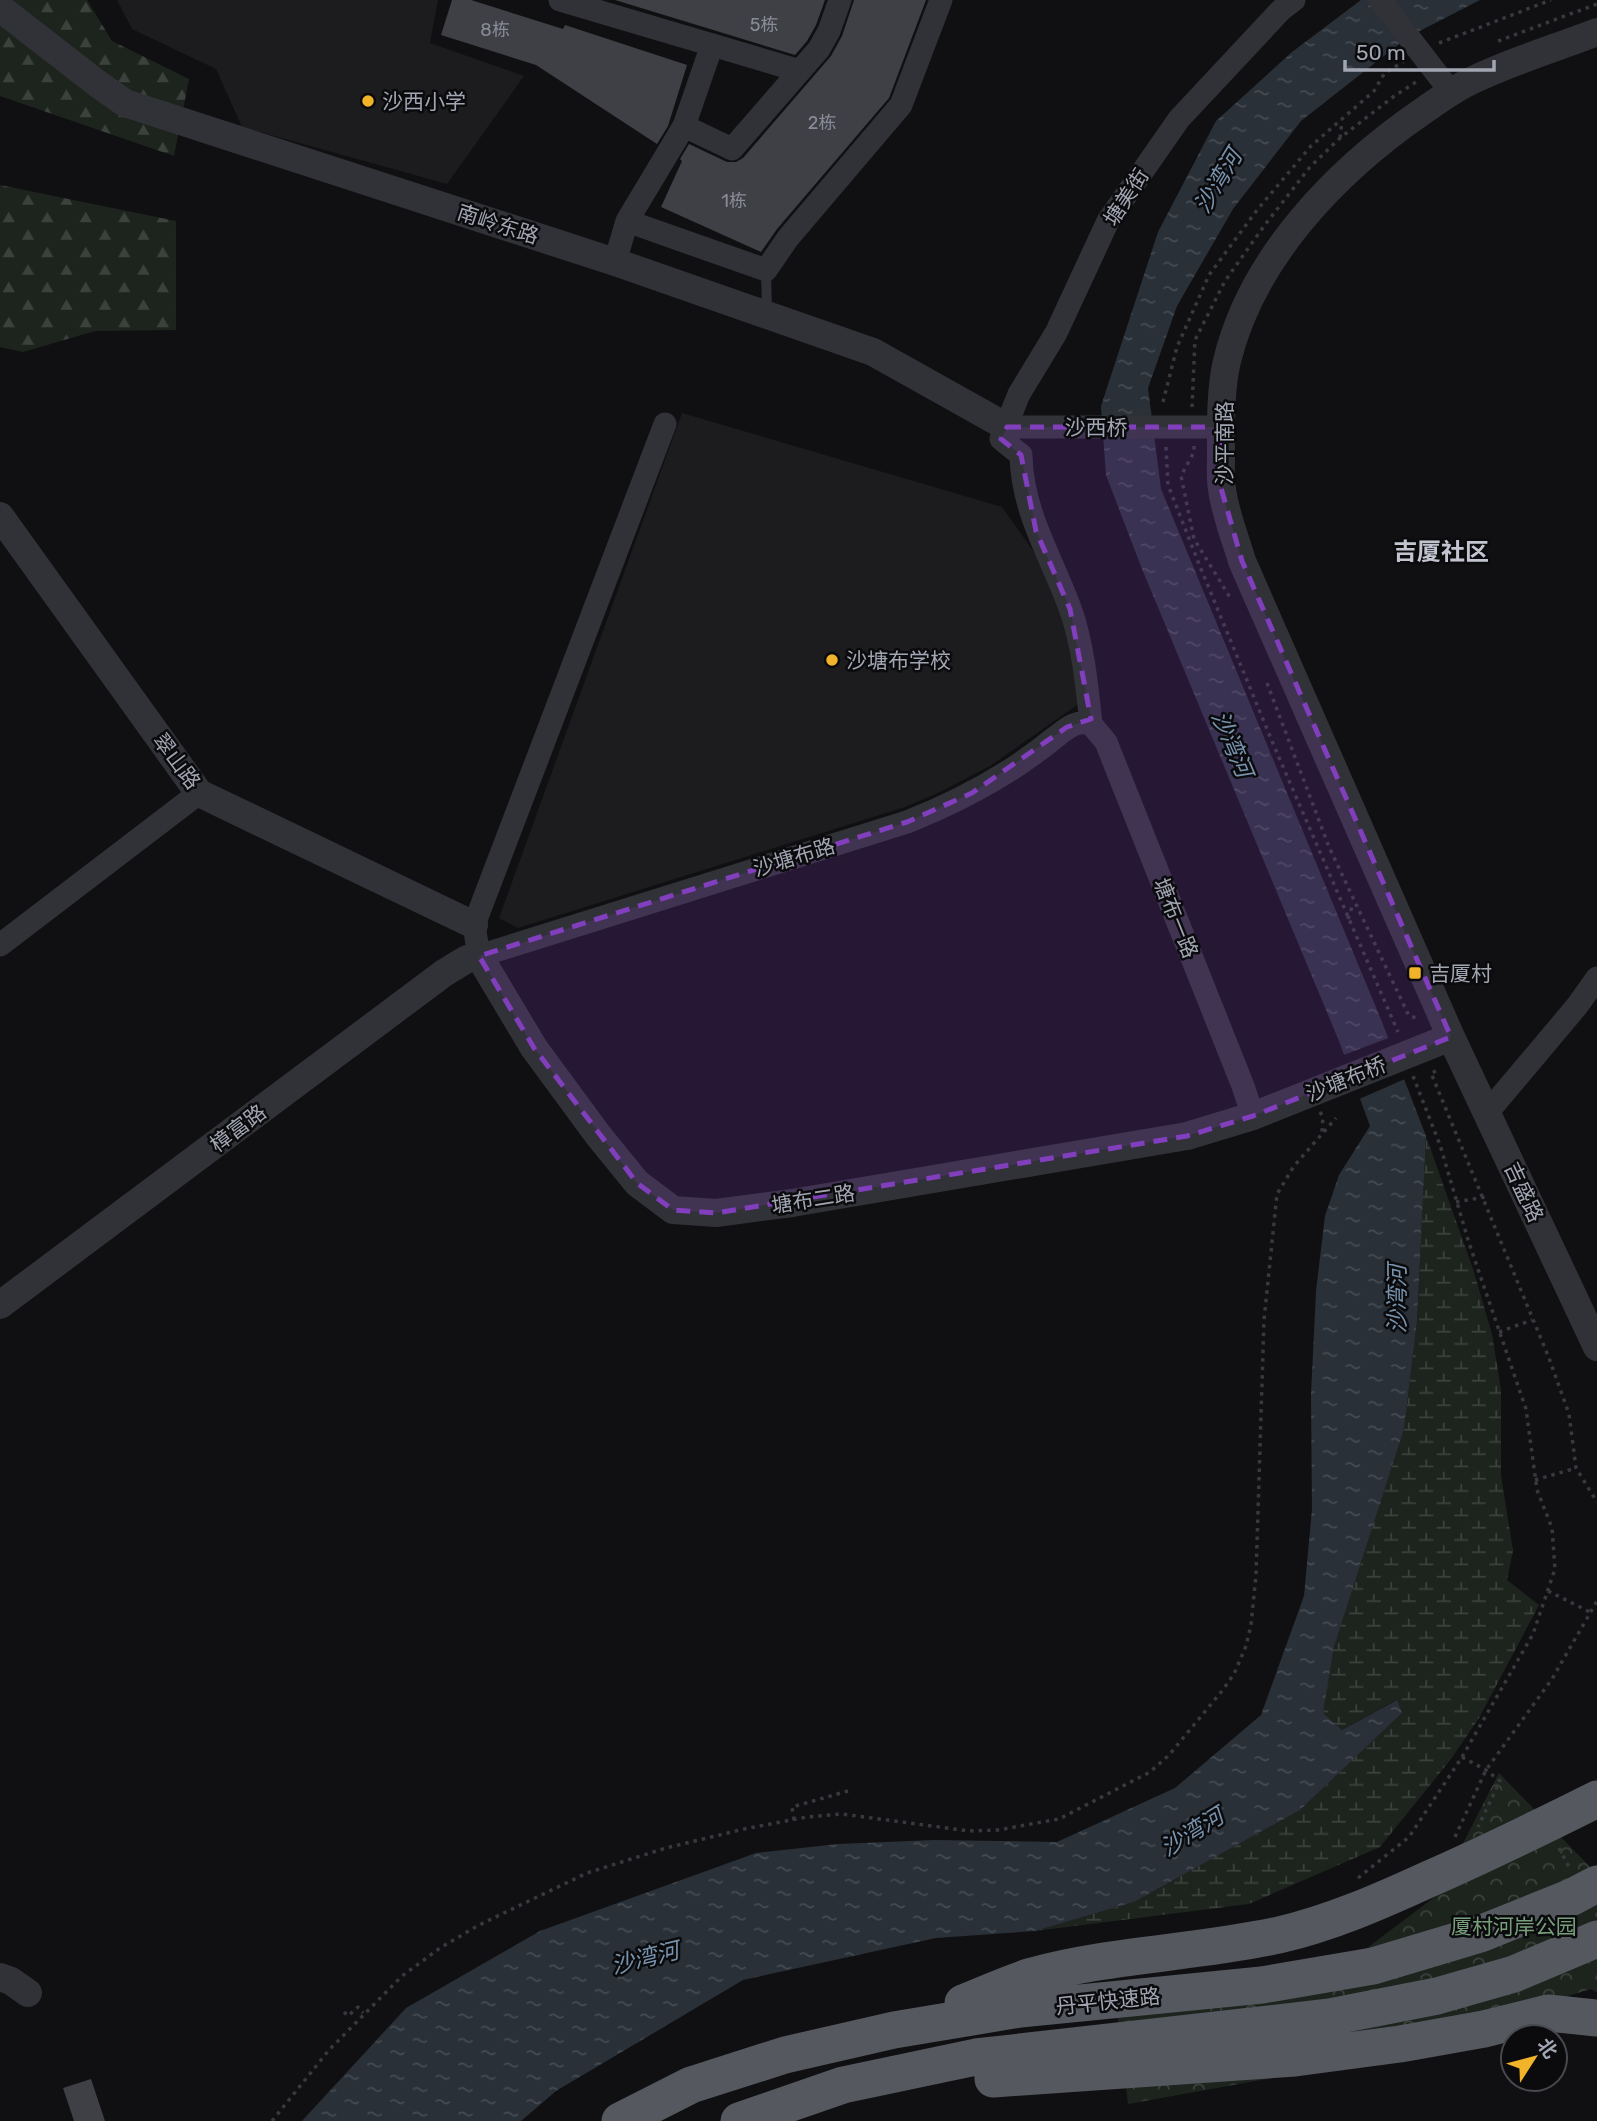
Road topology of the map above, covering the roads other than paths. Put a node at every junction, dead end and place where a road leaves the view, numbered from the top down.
1 (560, 0) edge
2 (840, 0) edge
3 (1294, 0) edge
4 (1380, 0) edge
5 (939, 1) edge
6 (0, 8) edge
7 (1597, 32) edge
8 (712, 45) junction
9 (800, 71) junction
10 (1443, 81) junction
11 (684, 126) junction
12 (627, 221) junction
13 (615, 262) junction
14 (766, 270) junction
15 (767, 315) junction
16 (665, 424) dead end
17 (1007, 427) junction
18 (1222, 428) junction
19 (0, 516) edge
20 (1091, 724) junction
21 (199, 793) junction
22 (474, 925) junction
23 (0, 945) edge
24 (479, 956) junction
25 (1597, 978) edge
26 (1428, 1042) junction
27 (1260, 1113) junction
28 (1487, 1113) junction
29 (0, 1305) edge
30 (1597, 1347) edge
31 (1597, 1799) edge
32 (1597, 1884) edge
33 (1597, 1939) edge
34 (0, 1977) edge
35 (28, 1993) dead end
36 (1597, 2018) edge
37 (894, 2029) junction
38 (620, 2121) edge
39 (739, 2121) edge
40 (772, 2121) edge

1 - 8 street
2 - 9 street
3 - 17 street, 塘美街
4 - 10 street
5 - 14 street
6 - 13 street, 南岭东路
7 - 10 street, 沙平南路
8 - 9 street
8 - 11 street
9 - 11 street
10 - 18 street, 沙平南路
11 - 12 street
12 - 13 street
12 - 14 street
13 - 15 street, 南岭东路
14 - 15 lane
15 - 17 street, 南岭东路
16 - 22 street
17 - 18 street, 沙西桥
17 - 20 street
18 - 26 street, 沙平南路
19 - 21 street, 翠山路
20 - 24 street, 沙塘布路
20 - 27 street, 塘布一路
21 - 22 street, 翠山路
21 - 23 street
22 - 24 street
24 - 27 street, 塘布二路
24 - 29 street, 樟富路
25 - 28 street
26 - 27 street, 沙塘布桥
26 - 28 street, 吉盛路
28 - 30 street, 吉盛路
31 - 37 highway
32 - 37 highway, 丹平快速路
33 - 39 highway, 丹平快速路
34 - 35 street
36 - 40 highway
37 - 38 highway, 丹平快速路

